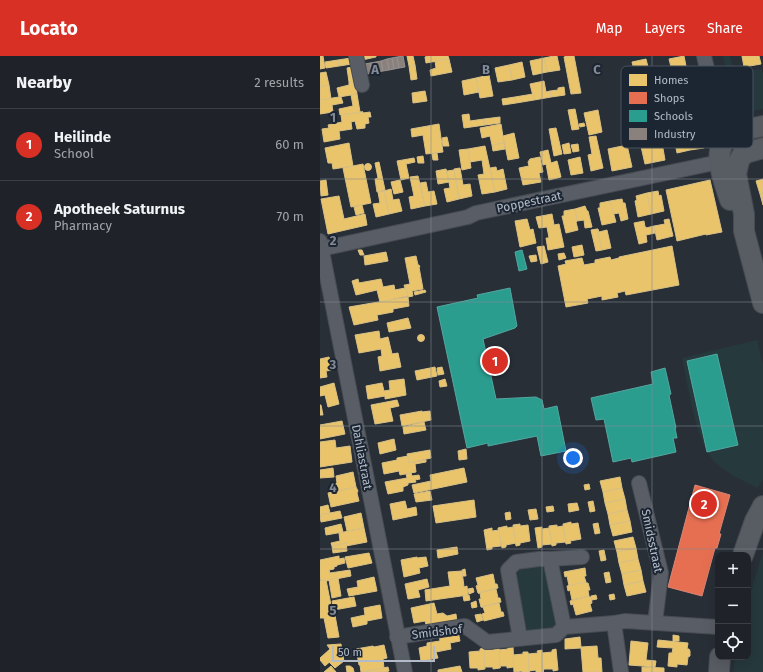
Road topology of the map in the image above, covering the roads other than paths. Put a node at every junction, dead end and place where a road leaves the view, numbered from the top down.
1 (356, 56) edge
2 (704, 56) edge
3 (706, 66) edge
4 (362, 85) dead end
5 (763, 126) edge
6 (753, 128) edge
7 (720, 148) edge
8 (737, 148) edge
9 (742, 158) edge
10 (321, 245) edge
11 (324, 283) edge
12 (763, 304) edge
13 (639, 483) dead end
14 (763, 506) edge
15 (744, 552) edge
16 (582, 557) dead end
17 (550, 559) junction
18 (614, 623) junction
19 (655, 623) junction
20 (564, 627) junction
21 (715, 627) edge
22 (397, 637) junction
23 (520, 638) junction
24 (720, 660) edge
25 (404, 672) edge
26 (621, 672) edge
27 (719, 672) edge

1 - 4 street
2 - 3 street
5 - 6 street
7 - 9 street
8 - 9 street
9 - 10 street, Poppestraat
9 - 12 street
10 - 11 street, Dahliastraat
11 - 22 street, Dahliastraat
13 - 19 street, Smidsstraat
14 - 15 street
16 - 17 street
17 - 20 street
17 - 23 street
18 - 19 street
18 - 20 street, Smidshof
18 - 26 street
19 - 21 street
20 - 23 street, Smidshof
22 - 23 street, Smidshof
22 - 25 street, Dahliastraat
24 - 27 street

